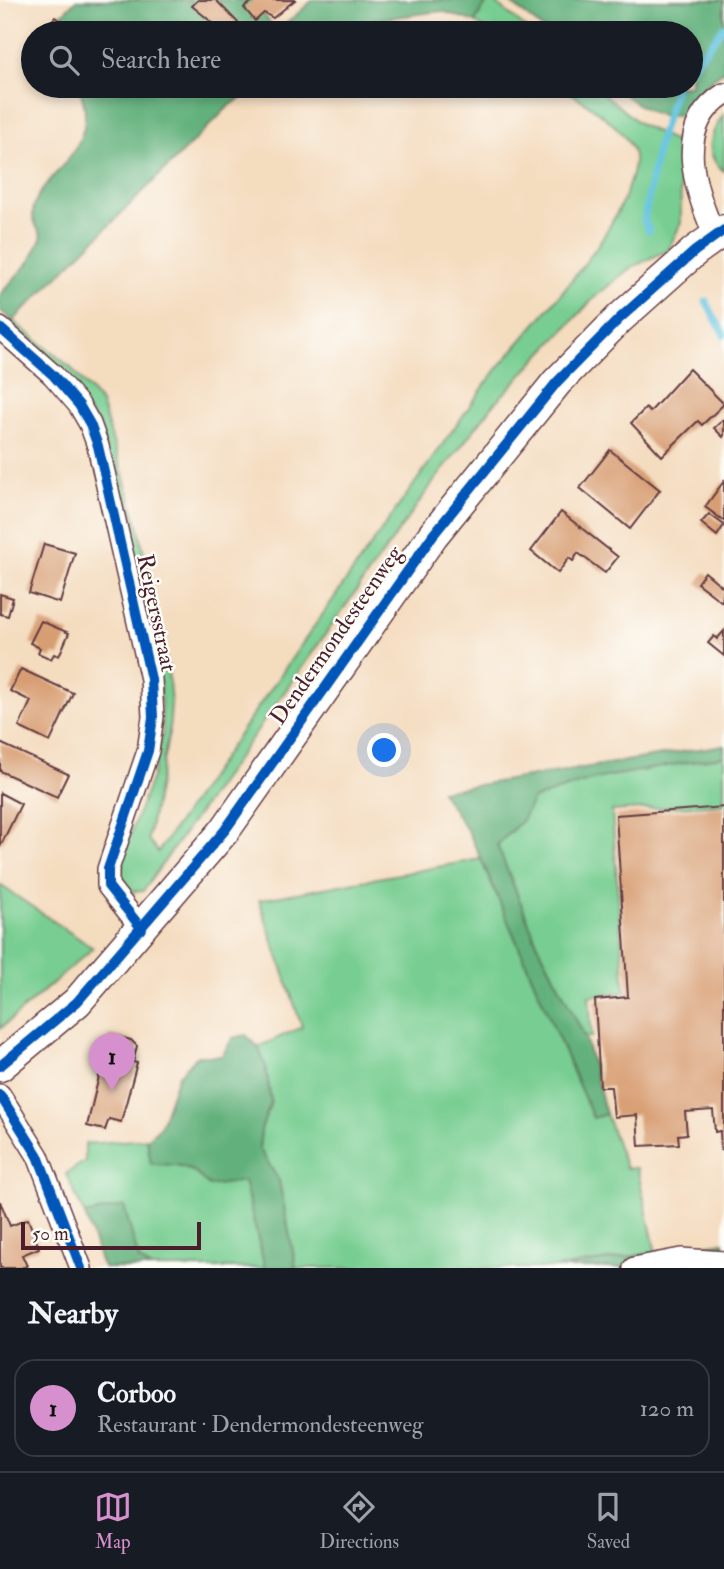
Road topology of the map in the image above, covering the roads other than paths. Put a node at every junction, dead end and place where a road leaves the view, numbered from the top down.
1 (724, 94) edge
2 (719, 233) edge
3 (0, 328) edge
4 (142, 929) junction
5 (0, 1066) edge
6 (0, 1096) edge
7 (724, 1262) edge
8 (81, 1268) edge
9 (634, 1268) edge

1 - 2 street
2 - 4 main road, Dendermondesteenweg
3 - 4 street, Reigersstraat
4 - 5 main road, Dendermondesteenweg
6 - 8 street
7 - 9 street

